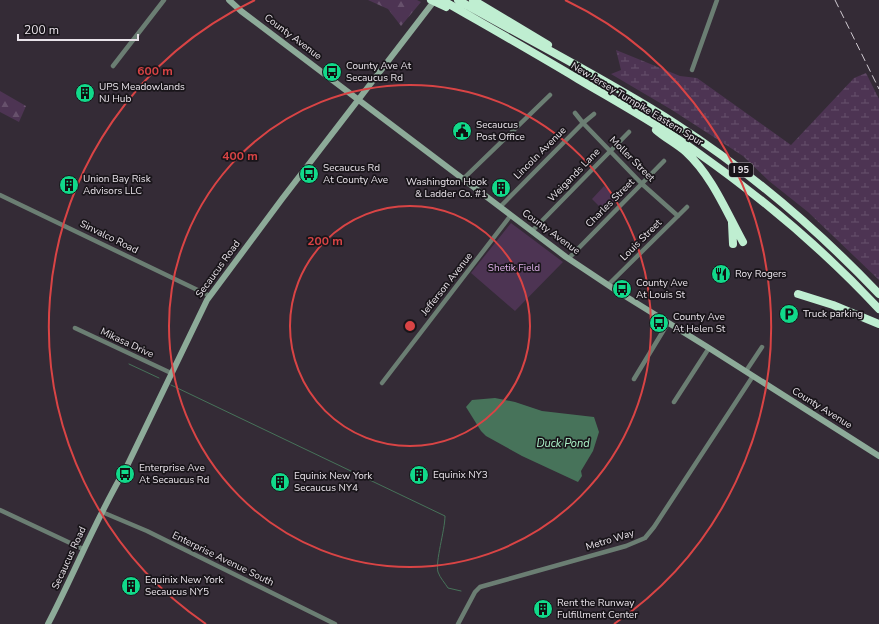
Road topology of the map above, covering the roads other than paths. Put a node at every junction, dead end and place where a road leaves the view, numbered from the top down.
1 (164, 0) edge
2 (229, 0) edge
3 (431, 0) edge
4 (434, 0) edge
5 (442, 0) edge
6 (458, 0) edge
7 (465, 0) edge
8 (473, 0) edge
9 (717, 0) edge
10 (466, 14) junction
11 (487, 16) junction
12 (113, 66) dead end
13 (583, 70) junction
14 (692, 70) dead end
15 (550, 95) dead end
16 (358, 99) junction
17 (624, 105) junction
18 (575, 113) dead end
19 (594, 114) dead end
20 (583, 123) junction
21 (628, 132) dead end
22 (610, 150) junction
23 (664, 162) dead end
24 (463, 180) junction
25 (642, 184) junction
26 (0, 195) edge
27 (500, 207) junction
28 (687, 207) dead end
29 (511, 215) junction
30 (678, 216) junction
31 (731, 220) junction
32 (532, 231) junction
33 (743, 242) dead end
34 (733, 244) dead end
35 (569, 258) junction
36 (608, 285) junction
37 (798, 294) dead end
38 (879, 294) edge
39 (210, 296) junction
40 (879, 309) edge
41 (668, 323) junction
42 (879, 324) edge
43 (75, 328) dead end
44 (762, 347) dead end
45 (709, 348) junction
46 (746, 371) junction
47 (171, 373) junction
48 (753, 376) junction
49 (634, 379) dead end
50 (382, 383) dead end
51 (674, 402) dead end
52 (879, 456) edge
53 (0, 510) edge
54 (102, 512) junction
55 (83, 550) junction
56 (48, 624) edge
57 (335, 624) edge
58 (458, 624) edge

1 - 12 street
2 - 16 main road, County Avenue
3 - 10 highway
4 - 16 main road, Secaucus Road
5 - 10 highway, New Jersey Turnpike Eastern Spur / I 95
6 - 11 highway, New Jersey Turnpike Eastern Spur / I 95
7 - 11 highway
8 - 13 highway
9 - 14 street
10 - 17 highway, New Jersey Turnpike Eastern Spur / I 95
11 - 13 highway, New Jersey Turnpike Eastern Spur / I 95
13 - 38 highway, New Jersey Turnpike Eastern Spur / I 95
15 - 24 street
16 - 24 main road, County Avenue
16 - 39 main road, Secaucus Road
17 - 31 highway
17 - 40 highway, New Jersey Turnpike Eastern Spur / I 95
18 - 20 street, Moller Street
19 - 20 street, Lincoln Avenue
20 - 22 street, Moller Street
20 - 27 street, Lincoln Avenue
21 - 22 street, Weigands Lane
22 - 25 street, Moller Street
22 - 32 street, Weigands Lane
23 - 25 street, Charles Street
24 - 27 main road, County Avenue
25 - 30 street, Moller Street
25 - 35 street, Charles Street
26 - 39 street, Sinvalco Road
27 - 29 main road, County Avenue
28 - 30 street, Louis Street
29 - 32 main road, County Avenue
29 - 50 street, Jefferson Avenue
30 - 36 street, Louis Street
31 - 33 highway
31 - 34 highway
32 - 35 main road, County Avenue
35 - 36 main road, County Avenue
36 - 41 main road, County Avenue
37 - 42 highway
39 - 47 main road, Secaucus Road
41 - 45 main road, County Avenue
41 - 49 street
43 - 47 street, Mikasa Drive
44 - 46 street
45 - 46 main road, County Avenue
45 - 51 street
46 - 48 main road, County Avenue
47 - 54 main road, Secaucus Road
48 - 52 main road, County Avenue
48 - 58 street, Metro Way
53 - 55 street
54 - 55 main road, Secaucus Road
54 - 57 street, Enterprise Avenue South
55 - 56 main road, Secaucus Road

